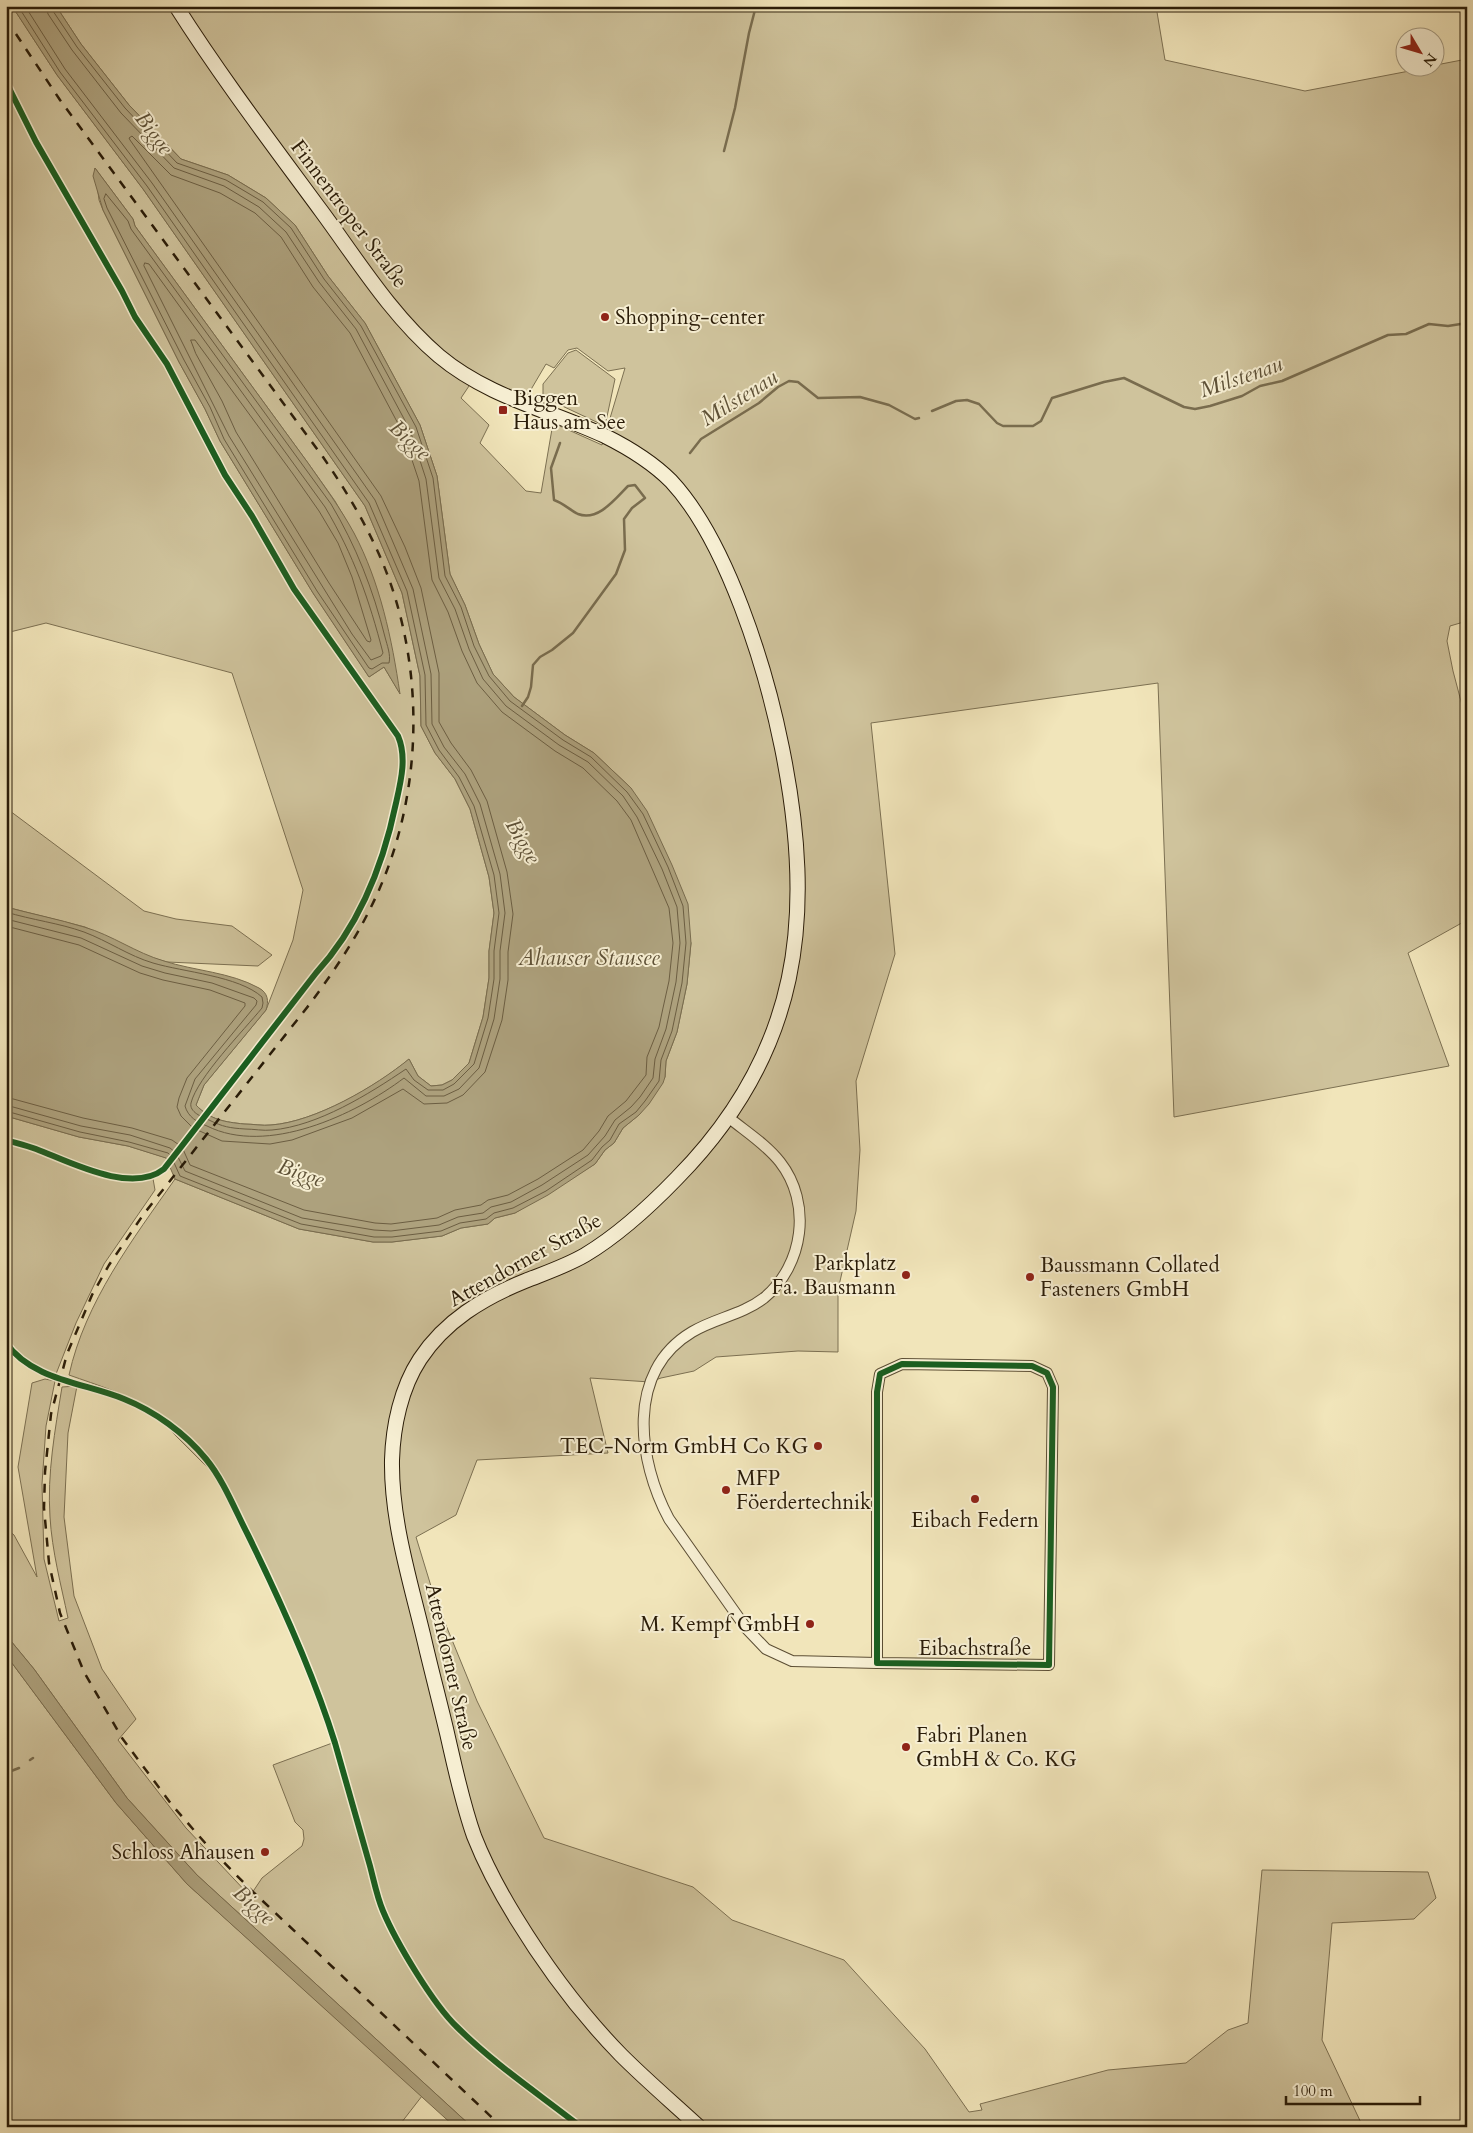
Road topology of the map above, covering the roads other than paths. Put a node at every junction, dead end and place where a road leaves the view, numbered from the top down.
1 (176, 6) edge
2 (527, 406) joint
3 (728, 1117) junction
4 (877, 1664) junction
5 (699, 2127) edge

1 - 2 main road, Finnentroper Straße
2 - 3 main road, Attendorner Straße
3 - 4 street
3 - 5 main road, Attendorner Straße
4 - 4 street, Eibachstraße

